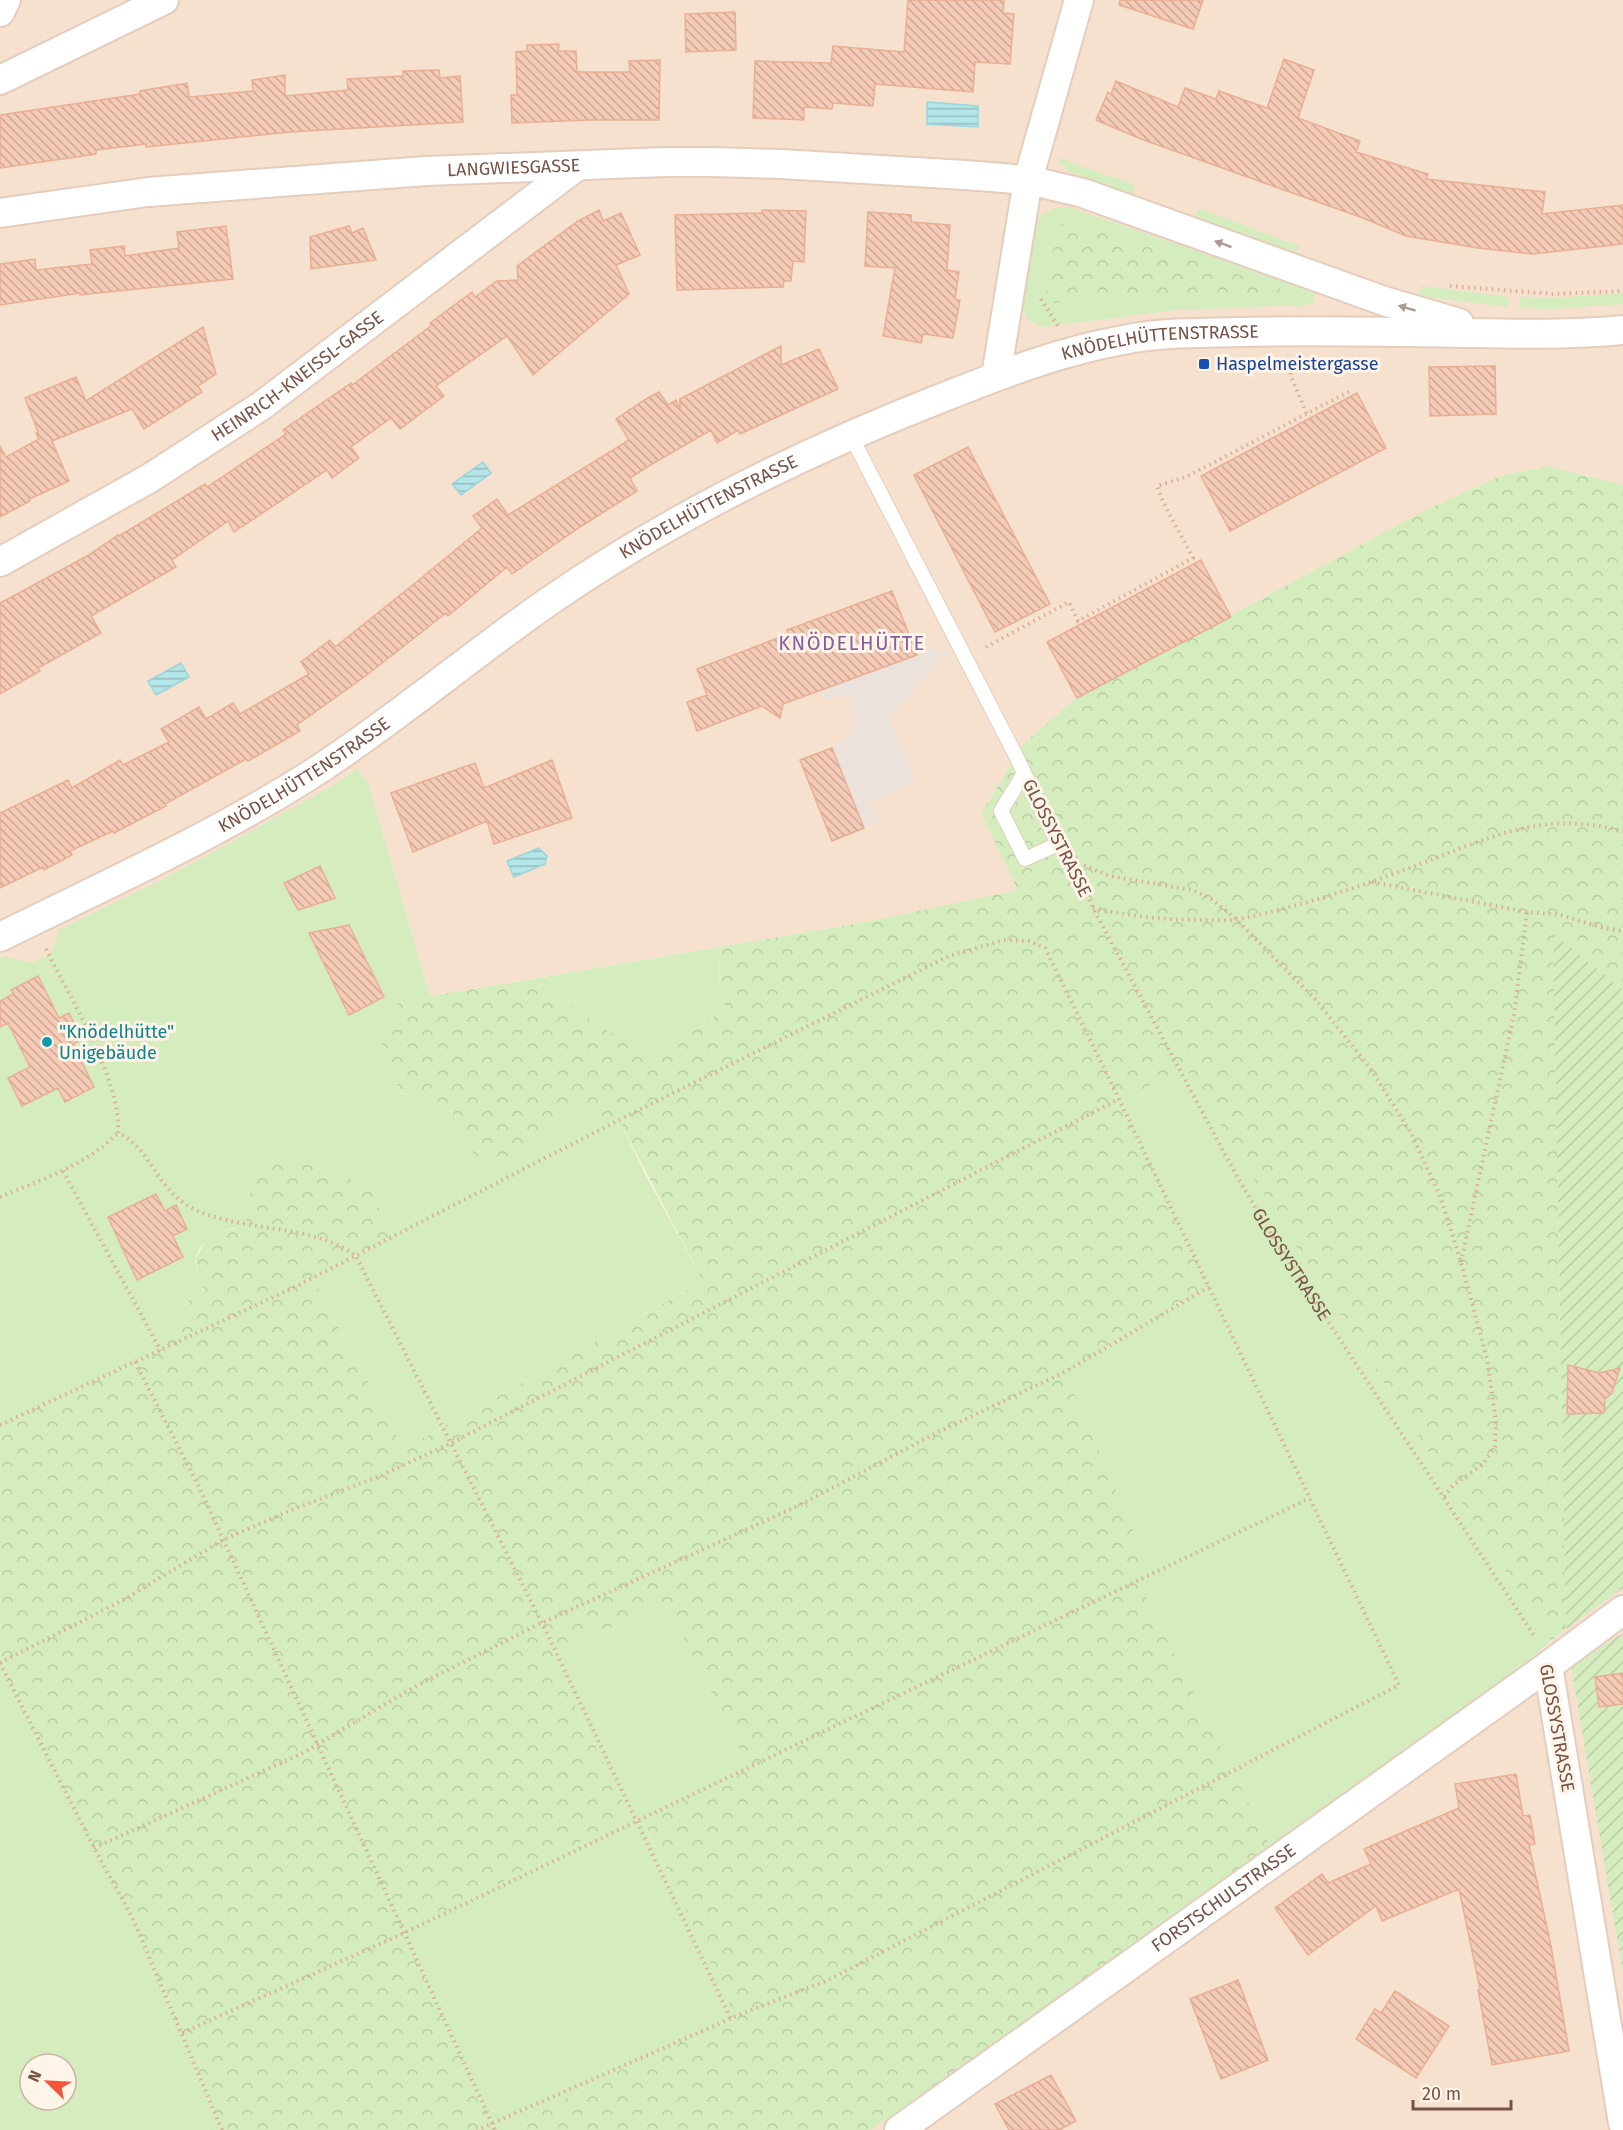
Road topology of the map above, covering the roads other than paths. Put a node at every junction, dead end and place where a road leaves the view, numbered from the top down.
1 (6, 0) edge
2 (164, 0) edge
3 (1079, 0) edge
4 (0, 12) edge
5 (0, 80) edge
6 (577, 166) junction
7 (1028, 180) junction
8 (0, 213) edge
9 (1623, 330) edge
10 (1504, 334) junction
11 (996, 376) junction
12 (850, 434) junction
13 (0, 562) edge
14 (1024, 773) junction
15 (0, 937) edge
16 (1623, 1610) edge
17 (1548, 1665) junction
18 (1623, 2122) edge
19 (899, 2130) edge

1 - 4 street
2 - 5 street
3 - 7 street
6 - 7 street, LANGWIESGASSE
6 - 8 street, LANGWIESGASSE
6 - 13 street, HEINRICH-KNEISSL-GASSE
10 -> 7 street, KNÖDELHÜTTENSTRASSE
7 - 11 street
9 - 10 street, KNÖDELHÜTTENSTRASSE
10 - 11 street, KNÖDELHÜTTENSTRASSE
11 - 12 street, KNÖDELHÜTTENSTRASSE
12 - 14 lane, GLOSSYSTRASSE
12 - 15 street, KNÖDELHÜTTENSTRASSE
14 - 14 lane, GLOSSYSTRASSE
16 - 17 street, FORSTSCHULSTRASSE
17 - 18 street, GLOSSYSTRASSE
17 - 19 street, FORSTSCHULSTRASSE

